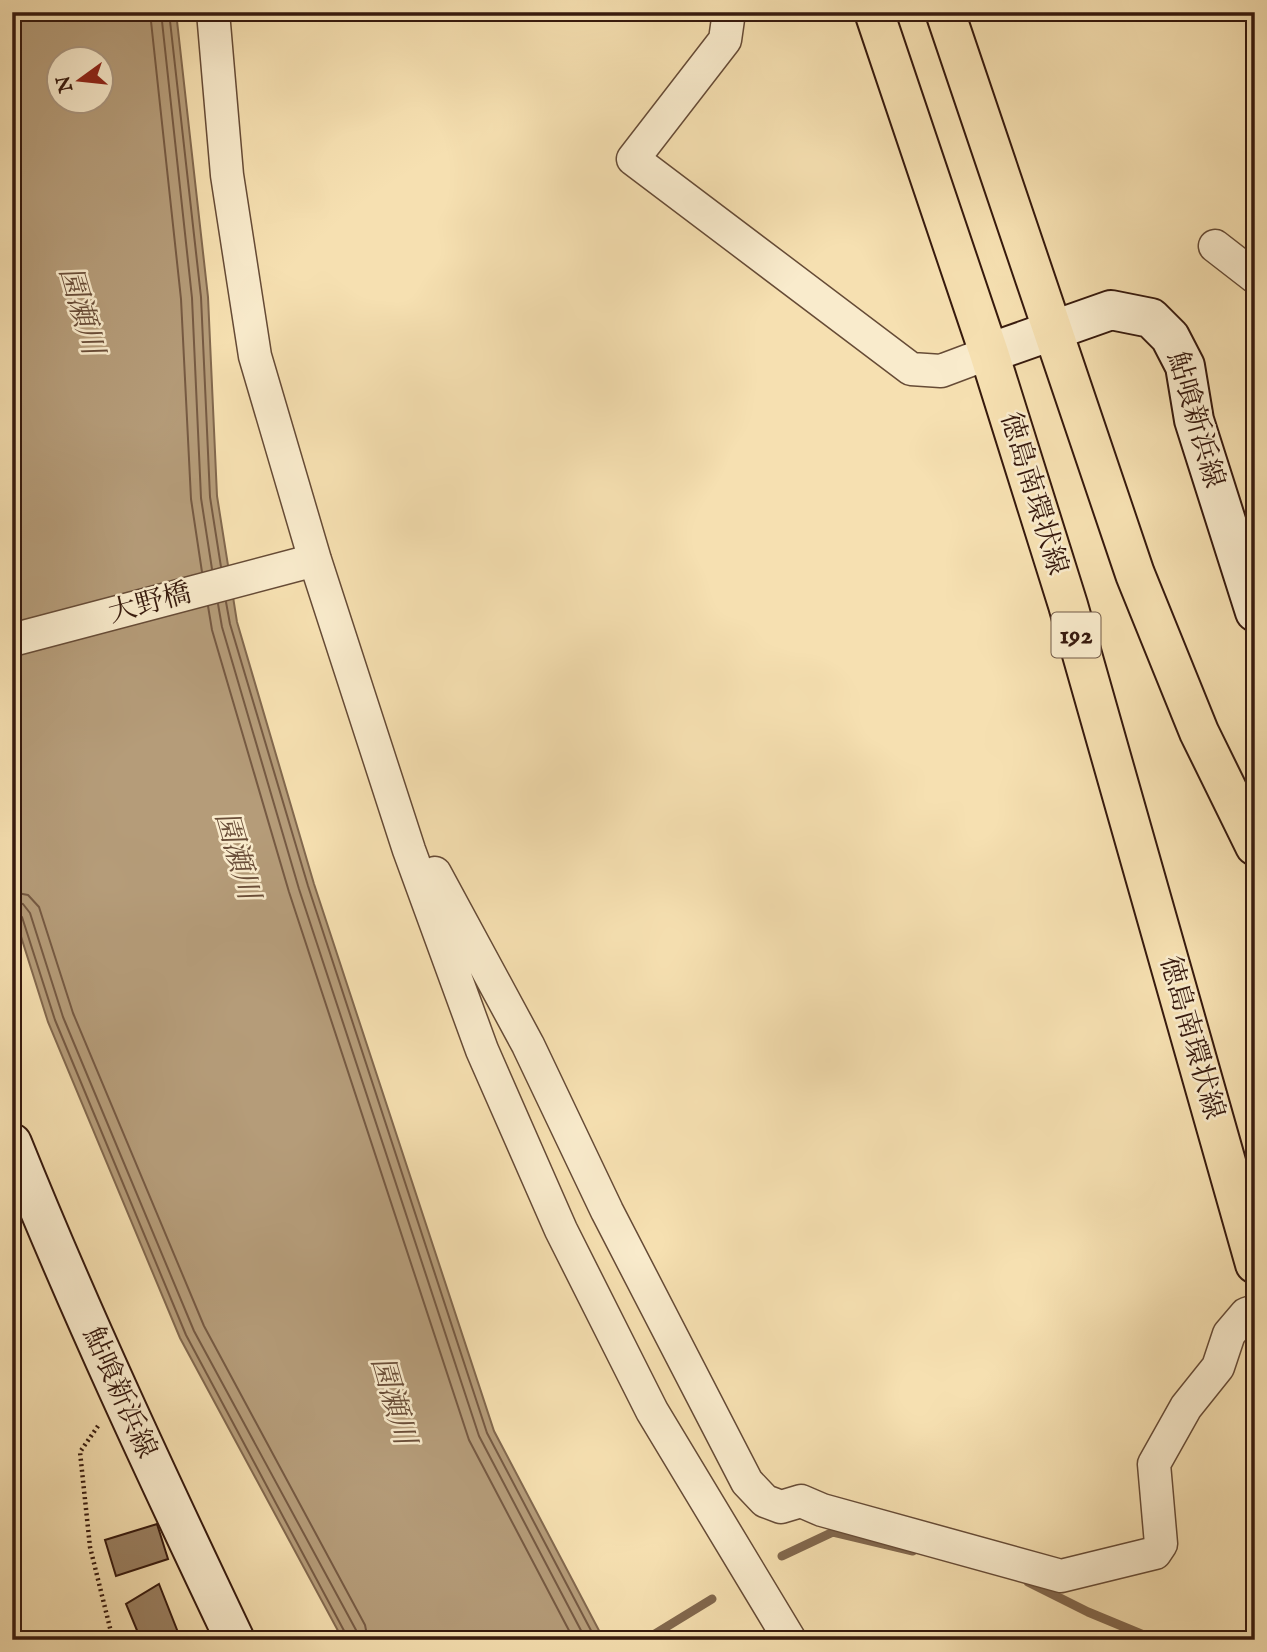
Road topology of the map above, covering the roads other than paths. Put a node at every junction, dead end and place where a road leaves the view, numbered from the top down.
1 (213, 12) edge
2 (729, 12) edge
3 (874, 12) edge
4 (945, 12) edge
5 (1215, 246) dead end
6 (1255, 278) edge
7 (1051, 329) junction
8 (989, 353) junction
9 (302, 563) junction
10 (1251, 589) edge
11 (12, 640) edge
12 (1255, 846) edge
13 (410, 850) junction
14 (12, 1143) edge
15 (1255, 1264) edge
16 (1255, 1311) edge
17 (235, 1640) edge
18 (790, 1640) edge

1 - 9 street
2 - 8 street
3 - 8 highway, 徳島南環状線 / 192
4 - 7 highway
5 - 6 street
7 - 8 main road, 鮎喰新浜線
7 - 10 main road, 鮎喰新浜線
7 - 12 highway
8 - 15 highway, 徳島南環状線 / 192
9 - 11 street, 大野橋
9 - 13 street
13 - 16 street
13 - 18 street
14 - 17 main road, 鮎喰新浜線

